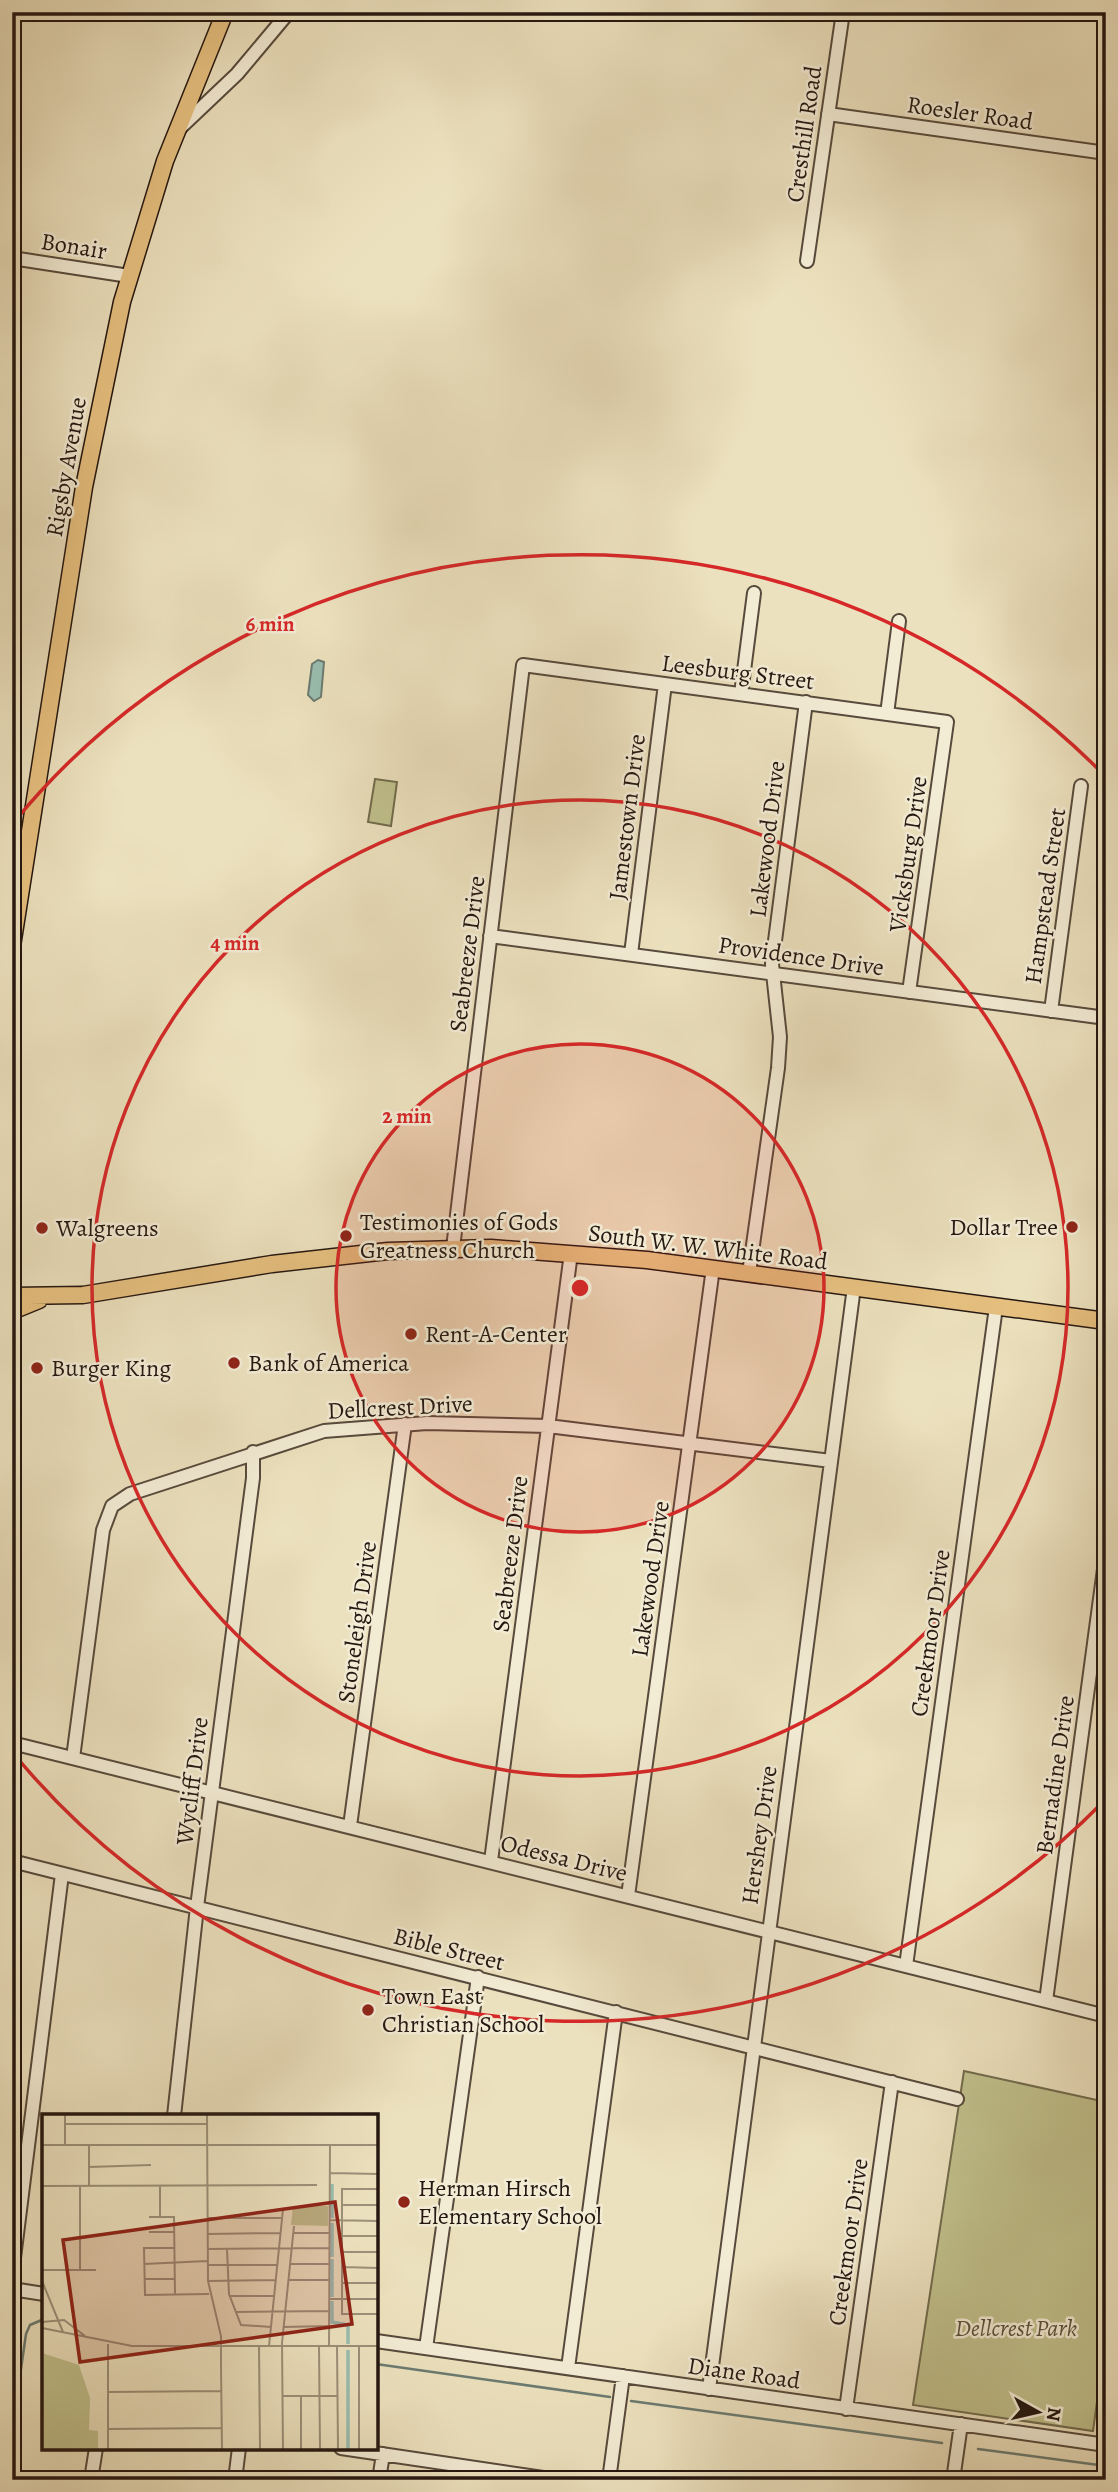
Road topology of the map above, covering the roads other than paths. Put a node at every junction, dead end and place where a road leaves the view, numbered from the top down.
1 (225, 12) edge
2 (289, 12) edge
3 (843, 12) edge
4 (828, 114) junction
5 (177, 131) junction
6 (1106, 153) edge
7 (12, 258) edge
8 (807, 261) dead end
9 (129, 276) junction
10 (754, 593) dead end
11 (899, 621) dead end
12 (523, 665) joint
13 (665, 684) junction
14 (741, 694) junction
15 (806, 702) junction
16 (887, 714) junction
17 (947, 722) joint
18 (1081, 786) dead end
19 (490, 936) junction
20 (12, 946) edge
21 (631, 954) junction
22 (772, 974) junction
23 (909, 992) junction
24 (1051, 1010) junction
25 (1106, 1018) edge
26 (453, 1248) junction
27 (571, 1253) junction
28 (713, 1269) junction
29 (749, 1273) junction
30 (855, 1287) junction
31 (13, 1299) edge
32 (996, 1307) junction
33 (1106, 1321) edge
34 (405, 1424) junction
35 (548, 1426) junction
36 (690, 1443) junction
37 (253, 1452) junction
38 (831, 1461) junction
39 (1106, 1554) edge
40 (12, 1742) edge
41 (73, 1758) junction
42 (212, 1792) junction
43 (351, 1826) junction
44 (12, 1861) edge
45 (491, 1861) junction
46 (62, 1874) junction
47 (628, 1896) junction
48 (197, 1907) junction
49 (768, 1931) junction
50 (906, 1966) junction
51 (478, 1977) junction
52 (1046, 2001) junction
53 (616, 2012) junction
54 (1106, 2016) edge
55 (753, 2047) junction
56 (892, 2082) junction
57 (957, 2099) dead end
58 (174, 2114) edge
59 (12, 2274) edge
60 (12, 2289) edge
61 (42, 2294) edge
62 (378, 2341) edge
63 (426, 2348) junction
64 (568, 2368) junction
65 (623, 2376) junction
66 (709, 2389) junction
67 (846, 2409) junction
68 (961, 2424) junction
69 (1106, 2445) edge
70 (96, 2450) edge
71 (239, 2450) edge
72 (355, 2450) edge
73 (383, 2454) junction
74 (523, 2477) edge
75 (91, 2480) edge
76 (235, 2480) edge
77 (379, 2480) edge
78 (557, 2480) edge
79 (609, 2480) edge
80 (953, 2480) edge

1 - 5 main road, Rigsby Avenue
2 - 5 street
3 - 4 street, Cresthill Road
4 - 6 street, Roesler Road
4 - 8 street, Cresthill Road
5 - 9 main road, Rigsby Avenue
7 - 9 street, Bonair
9 - 20 main road, Rigsby Avenue
10 - 14 street
11 - 16 street
12 - 13 street, Leesburg Street
12 - 19 street, Seabreeze Drive
13 - 14 street, Leesburg Street
13 - 21 street, Jamestown Drive
14 - 15 street, Leesburg Street
15 - 16 street, Leesburg Street
15 - 22 street, Lakewood Drive
16 - 17 street, Leesburg Street
17 - 23 street, Vicksburg Drive
18 - 24 street, Hampstead Street
19 - 21 street, Providence Drive
19 - 26 street, Seabreeze Drive
21 - 22 street, Providence Drive
22 - 23 street, Providence Drive
22 - 29 street, Lakewood Drive
23 - 24 street, Providence Drive
24 - 25 street, Providence Drive
26 - 27 main road, South W. W. White Road
26 - 31 main road, South W. W. White Road
27 - 28 main road, South W. W. White Road
27 - 35 street, Seabreeze Drive
28 - 29 main road, South W. W. White Road
28 - 36 street, Lakewood Drive
29 - 30 main road, South W. W. White Road
30 - 32 main road, South W. W. White Road
30 - 38 street, Hershey Drive
32 - 33 main road, South W. W. White Road
32 - 50 street, Creekmoor Drive
34 - 35 street, Dellcrest Drive
34 - 37 street, Dellcrest Drive
34 - 43 street, Stoneleigh Drive
35 - 36 street, Dellcrest Drive
35 - 45 street, Seabreeze Drive
36 - 38 street, Dellcrest Drive
36 - 47 street, Lakewood Drive
37 - 41 street, Dellcrest Drive
37 - 42 street, Wycliff Drive
38 - 49 street, Hershey Drive
39 - 52 street, Bernadine Drive
40 - 41 street, Odessa Drive
41 - 42 street, Odessa Drive
42 - 43 street, Odessa Drive
42 - 48 street, Wycliff Drive
43 - 45 street, Odessa Drive
44 - 46 street, Bible Street
45 - 47 street, Odessa Drive
46 - 48 street, Bible Street
46 - 59 street
47 - 49 street, Odessa Drive
48 - 51 street, Bible Street
48 - 58 street, Wycliff Drive
49 - 50 street, Odessa Drive
49 - 55 street, Hershey Drive
50 - 52 street, Odessa Drive
51 - 53 street, Bible Street
51 - 63 street
52 - 54 street, Odessa Drive
53 - 55 street, Bible Street
53 - 64 street
55 - 56 street, Bible Street
55 - 66 street, Hershey Drive
56 - 57 street, Bible Street
56 - 67 street, Creekmoor Drive
60 - 61 street
62 - 63 street, Diane Road
63 - 64 street, Diane Road
64 - 65 street, Diane Road
65 - 66 street, Diane Road
65 - 79 street
66 - 67 street, Diane Road
67 - 68 street, Diane Road
68 - 69 street, Diane Road
68 - 80 street
70 - 75 street
71 - 76 street
72 - 73 street
73 - 74 street
73 - 77 street
74 - 78 street

